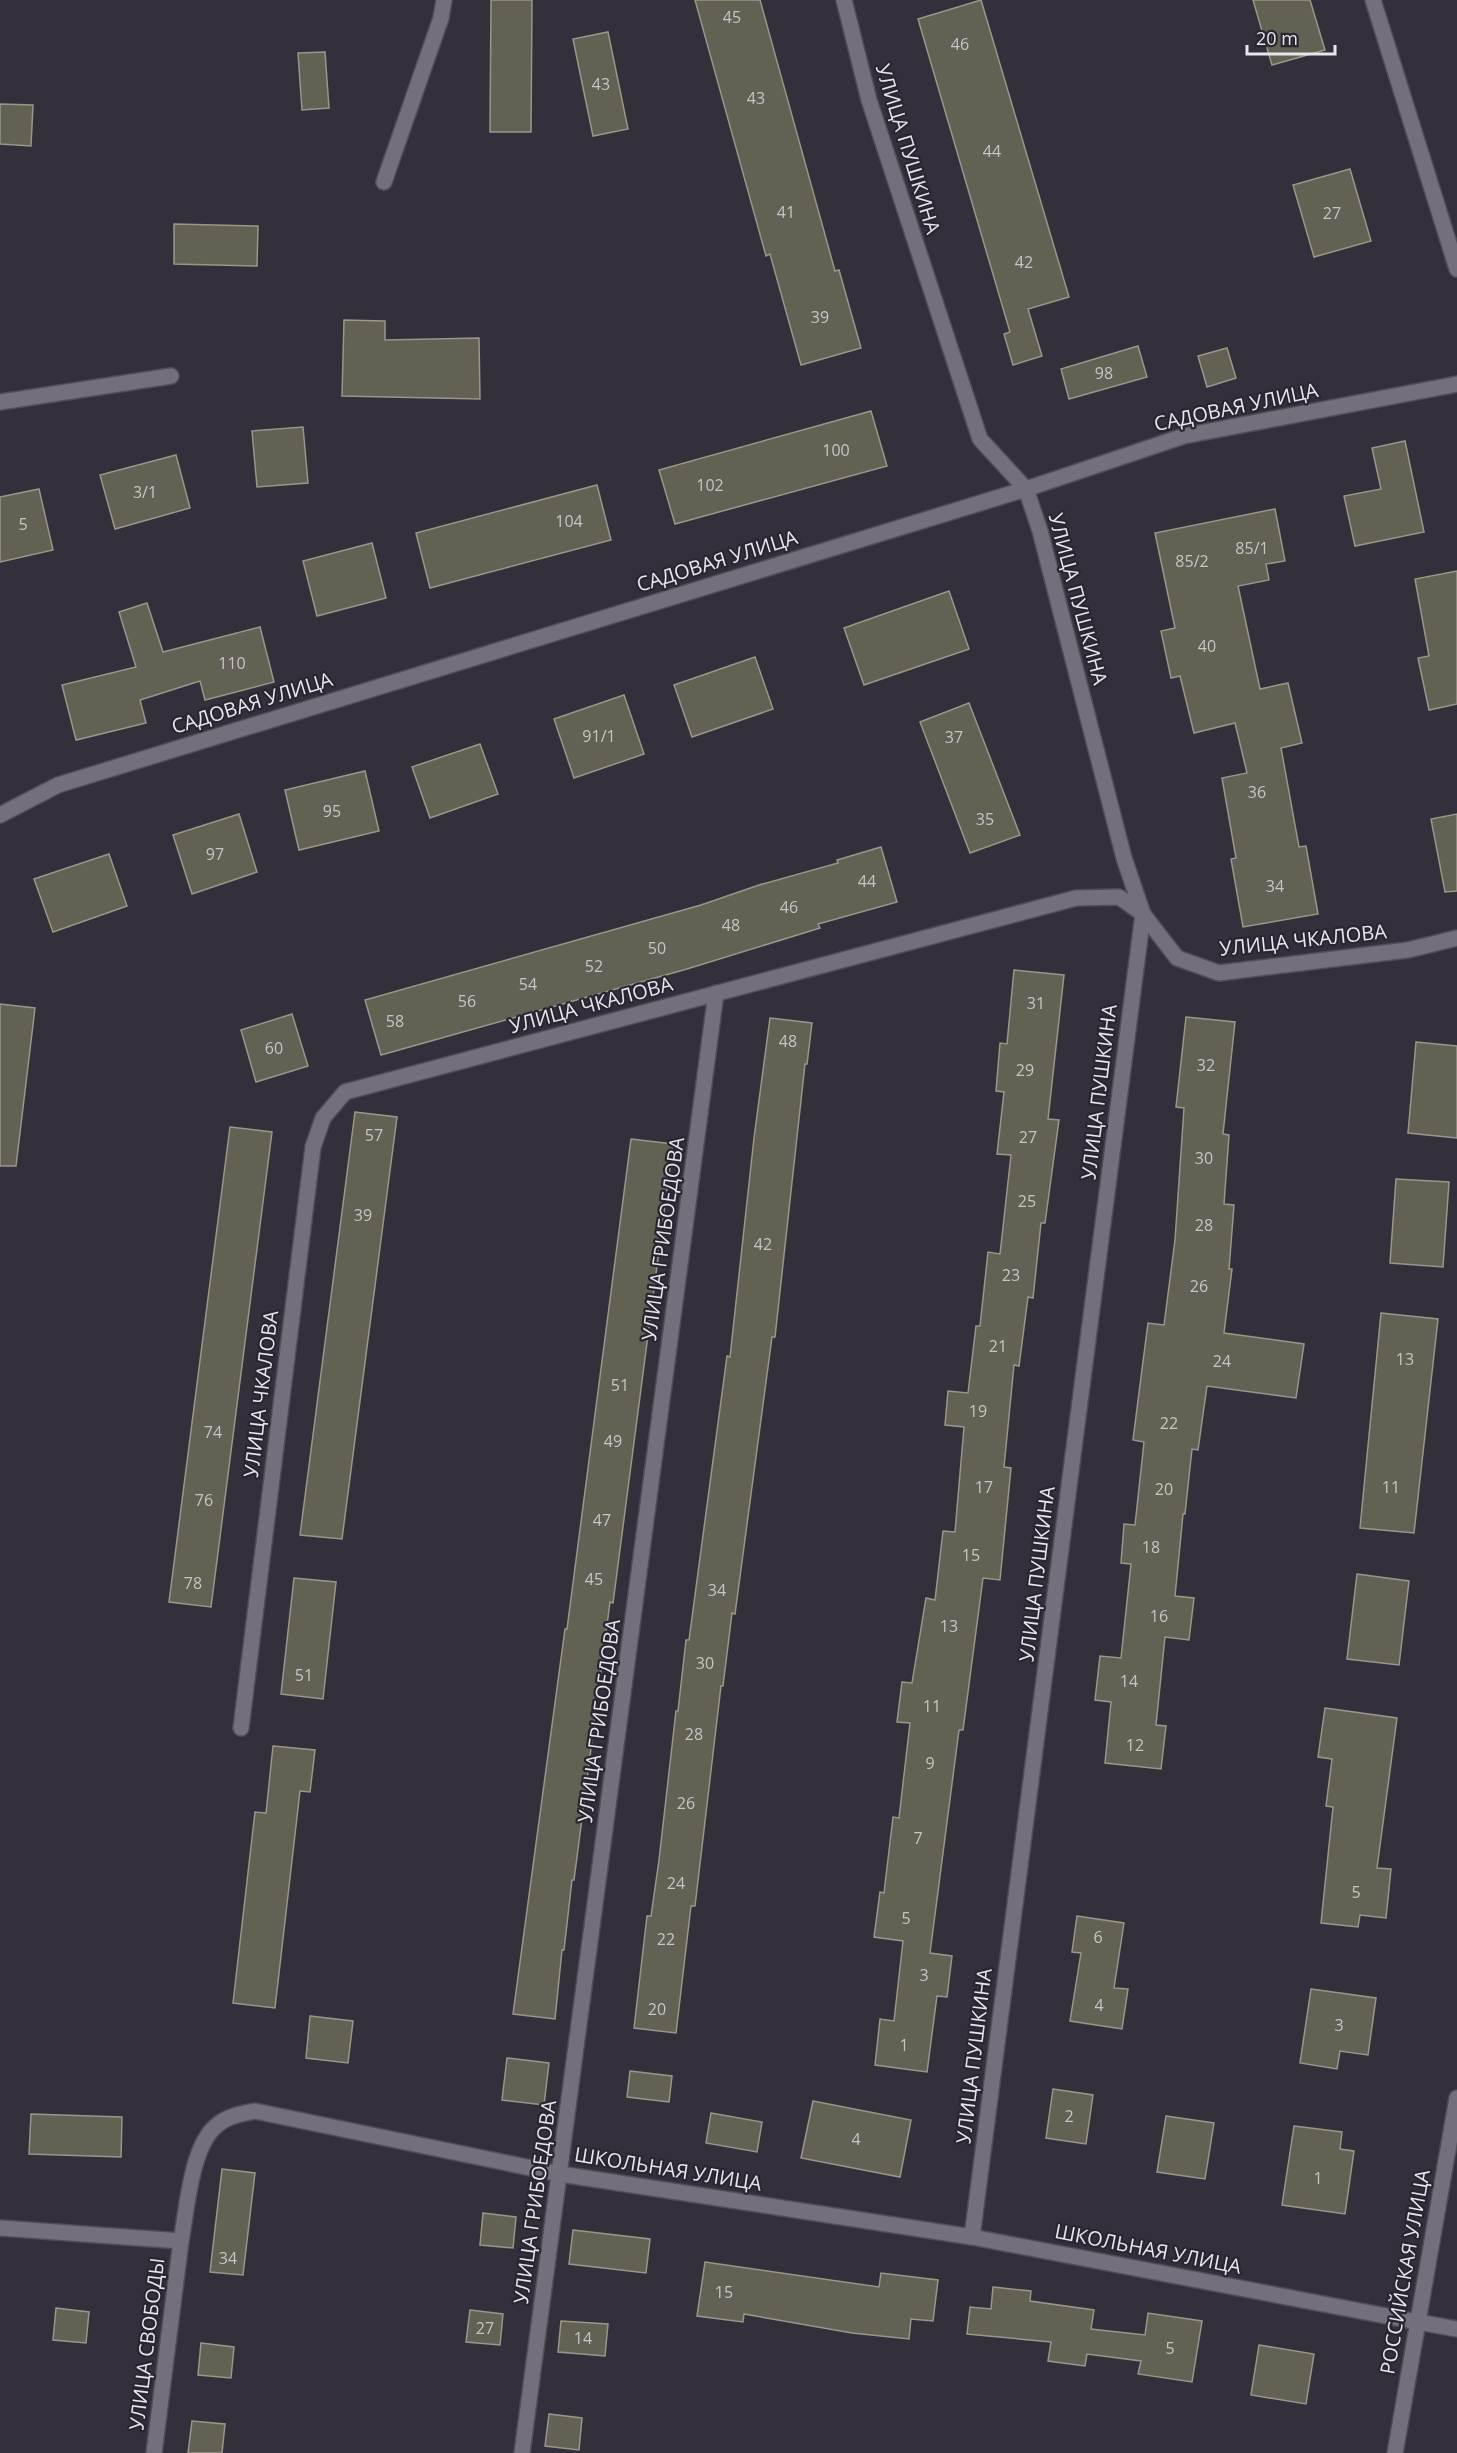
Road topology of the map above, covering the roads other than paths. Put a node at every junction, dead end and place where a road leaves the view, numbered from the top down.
1 (444, 0) edge
2 (844, 0) edge
3 (1373, 0) edge
4 (384, 182) dead end
5 (1457, 269) edge
6 (171, 376) dead end
7 (1457, 384) edge
8 (0, 402) edge
9 (1026, 489) junction
10 (0, 815) edge
11 (1143, 914) junction
12 (1457, 938) edge
13 (716, 993) junction
14 (241, 1728) dead end
15 (1457, 2098) edge
16 (560, 2174) junction
17 (0, 2228) edge
18 (972, 2237) junction
19 (181, 2241) junction
20 (1418, 2322) junction
21 (1457, 2329) edge
22 (154, 2453) edge
23 (522, 2453) edge
24 (1395, 2453) edge

1 - 4 street
2 - 9 street, УЛИЦА ПУШКИНА
3 - 5 street
6 - 8 street
7 - 9 street, САДОВАЯ УЛИЦА
9 - 10 street, САДОВАЯ УЛИЦА
9 - 11 street, УЛИЦА ПУШКИНА
11 - 12 street, УЛИЦА ЧКАЛОВА
11 - 13 street, УЛИЦА ЧКАЛОВА
11 - 18 street, УЛИЦА ПУШКИНА
13 - 14 street, УЛИЦА ЧКАЛОВА
13 - 16 street, УЛИЦА ГРИБОЕДОВА
15 - 20 street, РОССИЙСКАЯ УЛИЦА
16 - 18 street, ШКОЛЬНАЯ УЛИЦА
16 - 19 street, ШКОЛЬНАЯ УЛИЦА
16 - 23 street, УЛИЦА ГРИБОЕДОВА
17 - 19 street
18 - 20 street, ШКОЛЬНАЯ УЛИЦА
19 - 22 street, УЛИЦА СВОБОДЫ
20 - 21 street, ШКОЛЬНАЯ УЛИЦА
20 - 24 street, РОССИЙСКАЯ УЛИЦА

